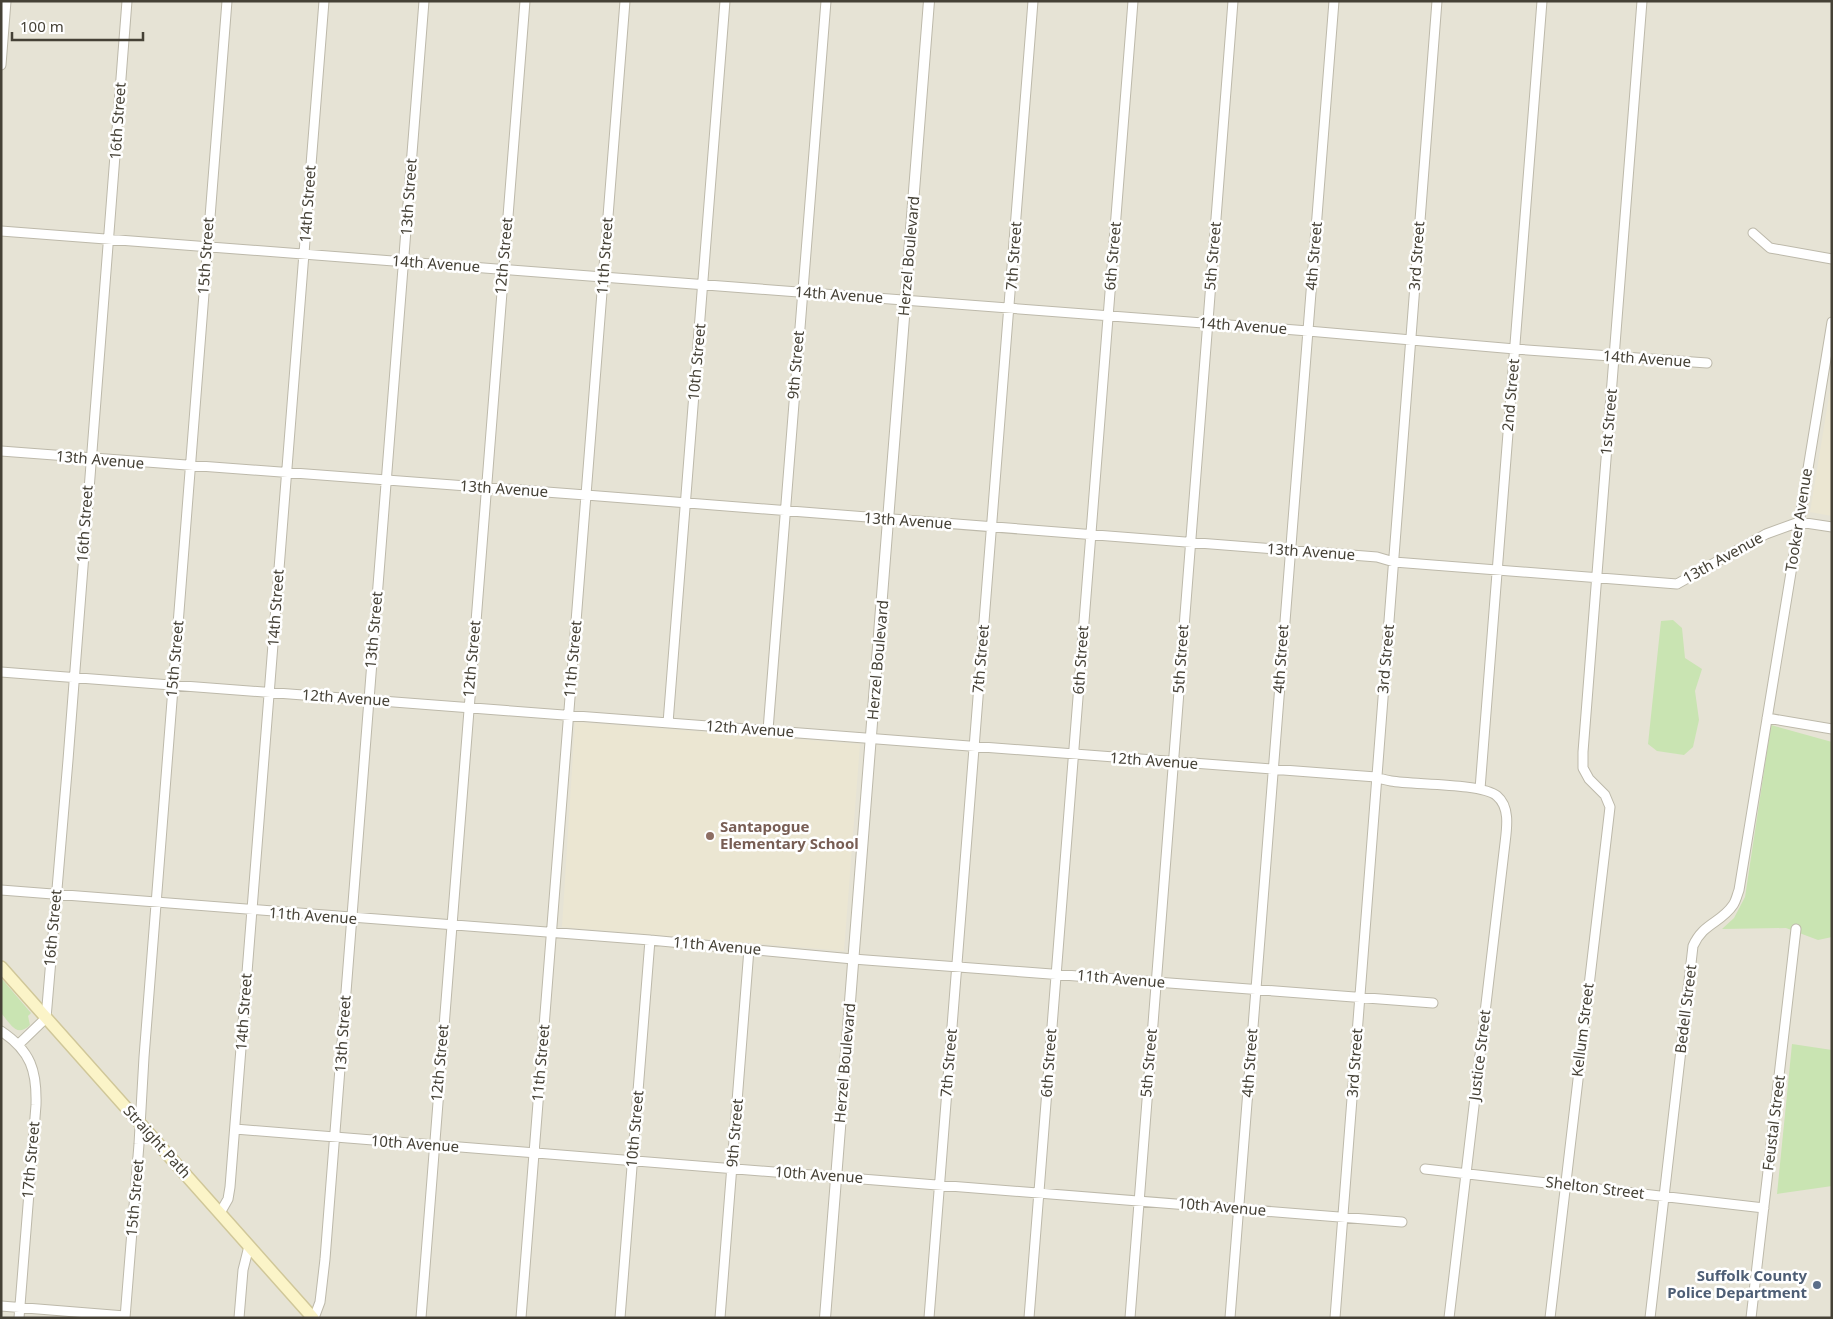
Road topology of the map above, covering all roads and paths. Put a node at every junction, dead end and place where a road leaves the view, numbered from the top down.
1 (6, 1) edge
2 (127, 1) edge
3 (227, 1) edge
4 (324, 1) edge
5 (424, 1) edge
6 (525, 1) edge
7 (625, 1) edge
8 (725, 1) edge
9 (826, 1) edge
10 (929, 1) edge
11 (1033, 1) edge
12 (1133, 1) edge
13 (1233, 1) edge
14 (1334, 1) edge
15 (1437, 1) edge
16 (1542, 1) edge
17 (1642, 1) edge
18 (1, 65) edge
19 (1, 231) edge
20 (1753, 233) dead end
21 (108, 240) junction
22 (207, 247) junction
23 (304, 255) junction
24 (1832, 259) edge
25 (404, 262) junction
26 (502, 268) junction
27 (603, 277) junction
28 (703, 284) junction
29 (802, 292) junction
30 (905, 300) junction
31 (1010, 308) junction
32 (1108, 316) junction
33 (1832, 322) edge
34 (1207, 323) junction
35 (1308, 331) junction
36 (1410, 340) junction
37 (1515, 349) junction
38 (1614, 357) junction
39 (1707, 364) dead end
40 (1, 452) edge
41 (90, 459) junction
42 (190, 467) junction
43 (286, 473) junction
44 (387, 480) junction
45 (486, 488) junction
46 (586, 495) junction
47 (685, 503) junction
48 (784, 511) junction
49 (889, 519) junction
50 (1799, 522) junction
51 (992, 527) junction
52 (1832, 527) edge
53 (1091, 535) junction
54 (1190, 543) junction
55 (1290, 550) junction
56 (1394, 562) junction
57 (1497, 570) junction
58 (1596, 577) junction
59 (1, 672) edge
60 (73, 678) junction
61 (173, 686) junction
62 (270, 693) junction
63 (368, 700) junction
64 (469, 707) junction
65 (568, 714) junction
66 (1767, 718) junction
67 (668, 723) junction
68 (1832, 729) edge
69 (768, 730) junction
70 (872, 739) junction
71 (974, 747) junction
72 (1583, 752) joint
73 (1074, 755) junction
74 (1173, 763) junction
75 (1273, 770) junction
76 (1376, 777) junction
77 (1480, 789) junction
78 (1496, 795) joint
79 (1, 890) edge
80 (56, 896) junction
81 (156, 903) junction
82 (251, 911) junction
83 (352, 918) junction
84 (451, 926) junction
85 (1796, 929) dead end
86 (551, 933) junction
87 (650, 940) junction
88 (749, 949) junction
89 (853, 959) junction
90 (957, 966) junction
91 (1, 967) edge
92 (1056, 974) junction
93 (1156, 982) junction
94 (1256, 989) junction
95 (1360, 997) junction
96 (1433, 1003) dead end
97 (46, 1018) junction
98 (1, 1031) edge
99 (19, 1044) junction
100 (140, 1122) junction
101 (235, 1129) junction
102 (335, 1138) junction
103 (434, 1145) junction
104 (533, 1153) junction
105 (632, 1160) junction
106 (1425, 1169) dead end
107 (732, 1170) junction
108 (1466, 1174) junction
109 (836, 1176) junction
110 (1565, 1184) junction
111 (939, 1185) junction
112 (1039, 1193) junction
113 (1665, 1196) junction
114 (1139, 1201) junction
115 (1764, 1208) junction
116 (1239, 1209) junction
117 (220, 1213) junction
118 (1343, 1217) junction
119 (1402, 1222) dead end
120 (249, 1246) junction
121 (1, 1306) edge
122 (19, 1307) junction
123 (125, 1317) edge
124 (19, 1318) edge
125 (239, 1318) edge
126 (313, 1318) edge
127 (421, 1318) edge
128 (521, 1318) edge
129 (620, 1318) edge
130 (720, 1318) edge
131 (825, 1318) edge
132 (929, 1318) edge
133 (1029, 1318) edge
134 (1130, 1318) edge
135 (1230, 1318) edge
136 (1335, 1318) edge
137 (1449, 1318) edge
138 (1550, 1318) edge
139 (1650, 1318) edge
140 (1751, 1318) edge

1 - 18 street
2 - 21 street, 16th Street
3 - 22 street, 15th Street
4 - 23 street, 14th Street
5 - 25 street, 13th Street
6 - 26 street, 12th Street
7 - 27 street, 11th Street
8 - 28 street, 10th Street
9 - 29 street, 9th Street
10 - 30 street, Herzel Boulevard
11 - 31 street, 7th Street
12 - 32 street, 6th Street
13 - 34 street, 5th Street
14 - 35 street, 4th Street
15 - 36 street, 3rd Street
16 - 37 street, 2nd Street
17 - 38 street, 1st Street
19 - 21 street, 14th Avenue
20 - 24 street
21 - 22 street, 14th Avenue
21 - 41 street, 16th Street
22 - 23 street, 14th Avenue
22 - 42 street, 15th Street
23 - 25 street, 14th Avenue
23 - 43 street, 14th Street
25 - 26 street, 14th Avenue
25 - 44 street, 13th Street
26 - 27 street, 14th Avenue
26 - 45 street, 12th Street
27 - 28 street, 14th Avenue
27 - 46 street, 11th Street
28 - 29 street, 14th Avenue
28 - 47 street, 10th Street
29 - 30 street, 14th Avenue
29 - 48 street, 9th Street
30 - 31 street, 14th Avenue
30 - 49 street, Herzel Boulevard
31 - 32 street, 14th Avenue
31 - 51 street, 7th Street
32 - 34 street, 14th Avenue
32 - 53 street, 6th Street
33 - 50 street, Tooker Avenue
34 - 35 street, 14th Avenue
34 - 54 street, 5th Street
35 - 36 street, 14th Avenue
35 - 55 street, 4th Street
36 - 37 street, 14th Avenue
36 - 56 street, 3rd Street
37 - 38 street, 14th Avenue
37 - 57 street, 2nd Street
38 - 39 street, 14th Avenue
38 - 58 street, 1st Street
40 - 41 street, 13th Avenue
41 - 42 street, 13th Avenue
41 - 60 street, 16th Street
42 - 43 street, 13th Avenue
42 - 61 street, 15th Street
43 - 44 street, 13th Avenue
43 - 62 street, 14th Street
44 - 45 street, 13th Avenue
44 - 63 street, 13th Street
45 - 46 street, 13th Avenue
45 - 64 street, 12th Street
46 - 47 street, 13th Avenue
46 - 65 street, 11th Street
47 - 48 street, 13th Avenue
47 - 67 street, 10th Street
48 - 49 street, 13th Avenue
48 - 69 street, 9th Street
49 - 51 street, 13th Avenue
49 - 70 street, Herzel Boulevard
50 - 52 street
50 - 58 street, 13th Avenue
50 - 66 street, Tooker Avenue
51 - 53 street, 13th Avenue
51 - 71 street, 7th Street
53 - 54 street, 13th Avenue
53 - 73 street, 6th Street
54 - 55 street, 13th Avenue
54 - 74 street, 5th Street
55 - 56 street, 13th Avenue
55 - 75 street, 4th Street
56 - 57 street, 13th Avenue
56 - 76 street, 3rd Street
57 - 58 street, 13th Avenue
57 - 77 street, 2nd Street
58 - 72 street, 1st Street
59 - 60 street, 12th Avenue
60 - 61 street, 12th Avenue
60 - 80 street, 16th Street
61 - 62 street, 12th Avenue
61 - 81 street, 15th Street
62 - 63 street, 12th Avenue
62 - 82 street, 14th Street
63 - 64 street, 12th Avenue
63 - 83 street, 13th Street
64 - 65 street, 12th Avenue
64 - 84 street, 12th Street
65 - 67 street, 12th Avenue
65 - 86 street, 11th Street
66 - 68 street
66 - 113 street, Bedell Street
67 - 69 street, 12th Avenue
69 - 70 street, 12th Avenue
70 - 71 street, 12th Avenue
70 - 89 street, Herzel Boulevard
71 - 73 street, 12th Avenue
71 - 90 street, 7th Street
72 - 110 street, Kellum Street
73 - 74 street, 12th Avenue
73 - 92 street, 6th Street
74 - 75 street, 12th Avenue
74 - 93 street, 5th Street
75 - 76 street, 12th Avenue
75 - 94 street, 4th Street
76 - 77 street, 12th Avenue
76 - 95 street, 3rd Street
77 - 78 street, 12th Avenue
78 - 108 street, Justice Street
79 - 80 street, 11th Avenue
80 - 81 street, 11th Avenue
80 - 97 street, 16th Street
81 - 82 street, 11th Avenue
81 - 100 street, 15th Street
82 - 83 street, 11th Avenue
82 - 101 street, 14th Street
83 - 84 street, 11th Avenue
83 - 102 street, 13th Street
84 - 86 street, 11th Avenue
84 - 103 street, 12th Street
85 - 115 street, Feustal Street
86 - 87 street, 11th Avenue
86 - 104 street, 11th Street
87 - 88 street, 11th Avenue
87 - 105 street, 10th Street
88 - 89 street, 11th Avenue
88 - 107 street, 9th Street
89 - 90 street, 11th Avenue
89 - 109 street, Herzel Boulevard
90 - 92 street, 11th Avenue
90 - 111 street, 7th Street
91 - 97 main road, Straight Path
92 - 93 street, 11th Avenue
92 - 112 street, 6th Street
93 - 94 street, 11th Avenue
93 - 114 street, 5th Street
94 - 95 street, 11th Avenue
94 - 116 street, 4th Street
95 - 96 street, 11th Avenue
95 - 118 street, 3rd Street
97 - 99 street
97 - 100 main road, Straight Path
98 - 99 street
99 - 122 street, 17th Street
100 - 117 main road, Straight Path
100 - 123 street, 15th Street
101 - 102 street, 10th Avenue
101 - 117 street, 14th Street
102 - 103 street, 10th Avenue
102 - 126 street, 13th Street
103 - 104 street, 10th Avenue
103 - 127 street, 12th Street
104 - 105 street, 10th Avenue
104 - 128 street, 11th Street
105 - 107 street, 10th Avenue
105 - 129 street, 10th Street
106 - 108 street, Shelton Street
107 - 109 street, 10th Avenue
107 - 130 street, 9th Street
108 - 110 street, Shelton Street
108 - 137 street, Justice Street
109 - 111 street, 10th Avenue
109 - 131 street, Herzel Boulevard
110 - 113 street, Shelton Street
110 - 138 street, Kellum Street
111 - 112 street, 10th Avenue
111 - 132 street, 7th Street
112 - 114 street, 10th Avenue
112 - 133 street, 6th Street
113 - 115 street, Shelton Street
113 - 139 street, Bedell Street
114 - 116 street, 10th Avenue
114 - 134 street, 5th Street
115 - 140 street, Feustal Street
116 - 118 street, 10th Avenue
116 - 135 street, 4th Street
117 - 120 main road, Straight Path
118 - 119 street, 10th Avenue
118 - 136 street, 3rd Street
120 - 125 street
120 - 126 main road, Straight Path
121 - 122 street
122 - 123 street
122 - 124 street, 17th Street

